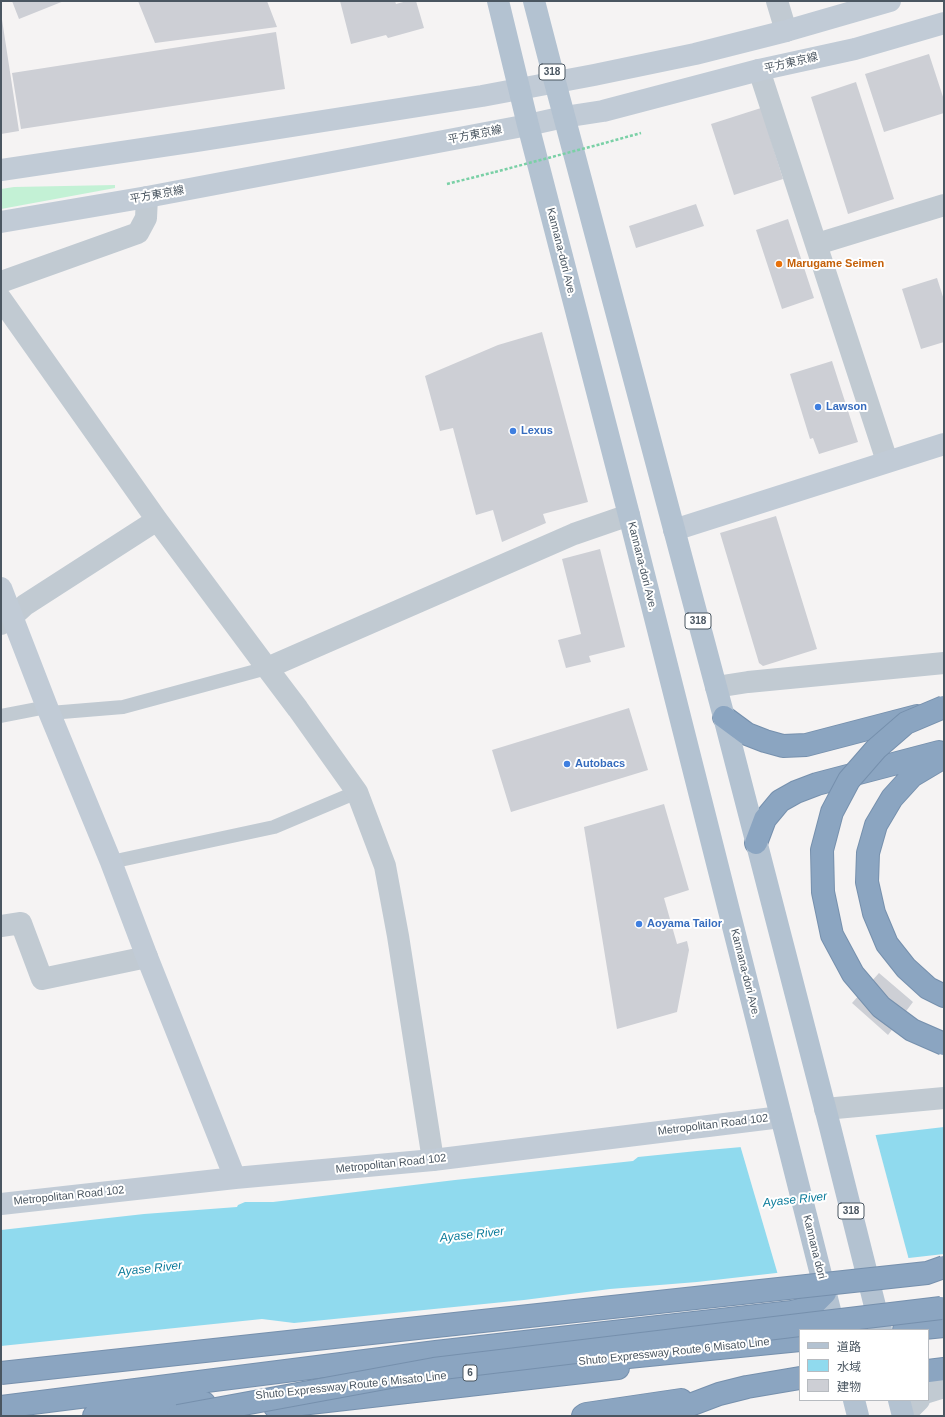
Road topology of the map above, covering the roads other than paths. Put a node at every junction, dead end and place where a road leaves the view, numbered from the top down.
1 (498, 1) edge
2 (534, 1) edge
3 (777, 1) edge
4 (890, 1) edge
5 (944, 24) edge
6 (786, 31) junction
7 (759, 70) junction
8 (555, 82) junction
9 (520, 89) junction
10 (564, 116) junction
11 (528, 125) junction
12 (1, 170) edge
13 (147, 197) junction
14 (944, 205) edge
15 (1, 222) edge
16 (817, 244) junction
17 (1, 282) edge
18 (1, 300) edge
19 (944, 444) edge
20 (887, 461) junction
21 (629, 515) junction
22 (157, 520) junction
23 (674, 530) junction
24 (1, 588) edge
25 (7, 620) edge
26 (944, 663) edge
27 (267, 668) junction
28 (716, 687) junction
29 (944, 707) edge
30 (49, 710) junction
31 (944, 710) edge
32 (1, 716) edge
33 (724, 717) junction
34 (944, 751) edge
35 (944, 757) edge
36 (357, 792) junction
37 (756, 843) junction
38 (111, 862) junction
39 (1, 926) edge
40 (147, 958) junction
41 (944, 996) edge
42 (944, 1044) edge
43 (944, 1098) edge
44 (828, 1118) junction
45 (783, 1124) junction
46 (433, 1160) junction
47 (234, 1178) junction
48 (1, 1204) edge
49 (944, 1267) edge
50 (825, 1293) junction
51 (944, 1307) edge
52 (944, 1326) edge
53 (835, 1329) edge
54 (881, 1329) edge
55 (914, 1329) edge
56 (944, 1335) edge
57 (929, 1337) edge
58 (799, 1340) edge
59 (799, 1348) edge
60 (944, 1360) edge
61 (929, 1362) edge
62 (944, 1369) edge
63 (929, 1371) edge
64 (1, 1373) edge
65 (799, 1378) edge
66 (799, 1387) edge
67 (944, 1388) edge
68 (929, 1392) edge
69 (718, 1394) junction
70 (854, 1401) edge
71 (899, 1401) edge
72 (918, 1401) edge
73 (1, 1408) edge
74 (94, 1416) edge
75 (178, 1416) edge
76 (200, 1416) edge
77 (583, 1416) edge
78 (661, 1416) edge
79 (674, 1416) edge
80 (858, 1416) edge
81 (903, 1416) edge

1 - 9 main road, Kannana-dori Ave.
2 - 8 main road, 318
3 - 6 street
4 - 6 main road
5 - 7 main road, 平方東京線
6 - 8 main road
7 - 10 main road, 平方東京線
7 - 16 street
8 - 9 main road
8 - 10 main road, 318
9 - 11 main road, Kannana-dori Ave.
9 - 12 main road
10 - 11 main road, 平方東京線
10 - 23 main road, 318
11 - 13 main road, 平方東京線
11 - 21 main road, Kannana-dori Ave.
13 - 15 main road, 平方東京線
13 - 17 street
14 - 16 street
16 - 20 street
18 - 22 street
19 - 20 main road
20 - 23 main road
21 - 27 street
21 - 45 main road, Kannana-dori Ave.
22 - 25 street
22 - 27 street
23 - 28 main road, 318
24 - 25 main road
25 - 30 main road
26 - 28 street
27 - 30 lane
27 - 36 street
28 - 33 main road, 318
29 - 42 highway, bridge
30 - 32 lane
30 - 38 main road
31 - 33 highway
33 - 37 main road, 318
34 - 37 highway
35 - 41 highway
36 - 38 lane
36 - 46 street
37 - 44 main road, 318
38 - 40 main road
39 - 40 street
40 - 47 main road
43 - 44 street
44 - 54 main road, 318
45 - 46 main road, Metropolitan Road 102
45 - 50 main road, Kannana dori
46 - 47 main road, Metropolitan Road 102
47 - 48 main road, Metropolitan Road 102
49 - 64 highway, bridge
50 - 53 main road, Kannana dori
50 - 73 highway
51 - 75 highway, bridge
52 - 55 highway
56 - 57 highway
58 - 74 highway, Shuto Expressway Route 6 Misato Line / 6, bridge
59 - 76 highway, Shuto Expressway Route 6 Misato Line / 6
60 - 61 highway
62 - 63 highway
65 - 69 highway
66 - 79 highway
67 - 68 street
69 - 77 highway
69 - 78 highway
70 - 80 main road
71 - 81 main road
72 - 81 street

